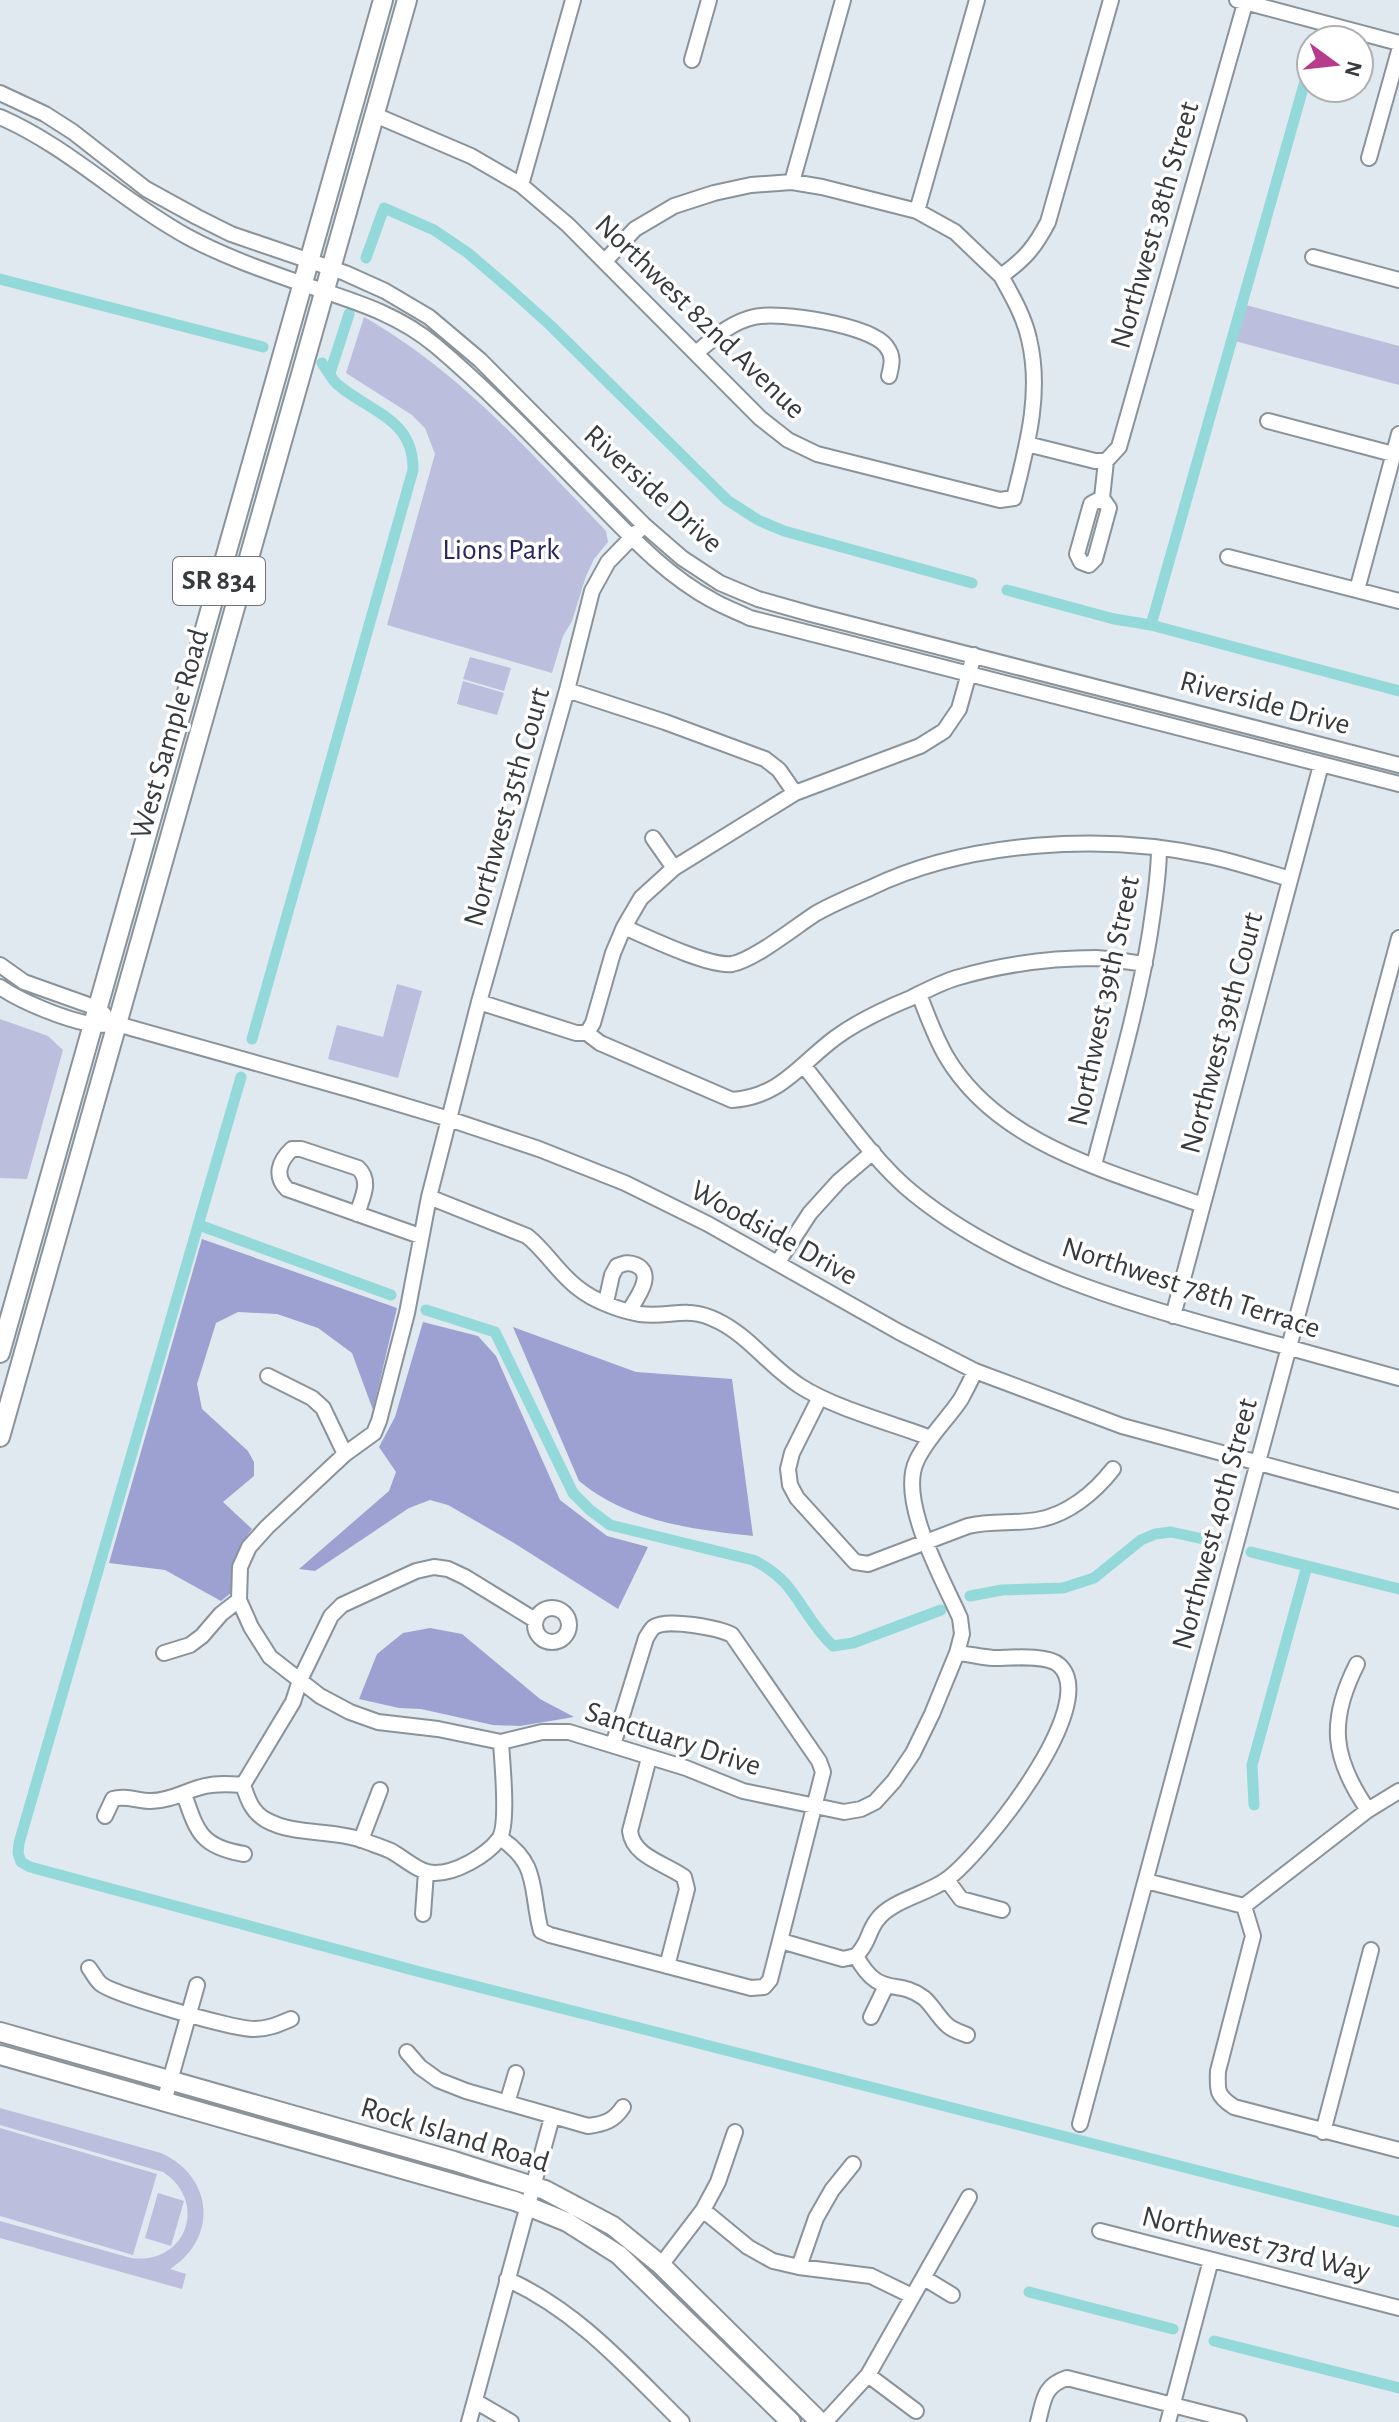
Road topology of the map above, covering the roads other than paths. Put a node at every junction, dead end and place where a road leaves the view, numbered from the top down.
1 (383, 0) edge
2 (407, 0) edge
3 (573, 0) edge
4 (709, 0) edge
5 (843, 0) edge
6 (977, 0) edge
7 (1111, 0) edge
8 (1243, 1) edge
9 (1399, 43) edge
10 (1399, 51) edge
11 (692, 60) dead end
12 (0, 93) edge
13 (375, 115) junction
14 (0, 117) edge
15 (1369, 158) dead end
16 (792, 182) junction
17 (521, 185) junction
18 (917, 211) junction
19 (1313, 257) dead end
20 (605, 261) junction
21 (310, 263) junction
22 (330, 268) junction
23 (1001, 276) junction
24 (1399, 280) edge
25 (304, 284) junction
26 (324, 290) junction
27 (696, 353) junction
28 (889, 376) dead end
29 (1268, 421) dead end
30 (1399, 434) edge
31 (1027, 444) junction
32 (1393, 454) junction
33 (1106, 461) junction
34 (1102, 498) dead end
35 (236, 520) junction
36 (644, 525) junction
37 (632, 538) junction
38 (1228, 557) dead end
39 (217, 589) junction
40 (1357, 590) junction
41 (1399, 601) edge
42 (237, 603) junction
43 (974, 655) junction
44 (968, 675) junction
45 (567, 690) junction
46 (209, 698) junction
47 (1321, 765) junction
48 (1399, 765) edge
49 (1399, 784) edge
50 (795, 793) junction
51 (653, 838) dead end
52 (1159, 848) junction
53 (674, 868) junction
54 (1290, 879) junction
55 (624, 927) junction
56 (1399, 938) edge
57 (1145, 964) junction
58 (0, 965) edge
59 (0, 987) edge
60 (919, 994) junction
61 (479, 1002) junction
62 (95, 1016) junction
63 (117, 1024) junction
64 (587, 1033) junction
65 (804, 1066) junction
66 (449, 1119) junction
67 (873, 1152) junction
68 (1094, 1165) junction
69 (45, 1196) junction
70 (429, 1197) junction
71 (1202, 1205) junction
72 (357, 1214) junction
73 (420, 1236) junction
74 (778, 1262) junction
75 (47, 1271) junction
76 (606, 1302) junction
77 (629, 1311) junction
78 (1173, 1316) junction
79 (1290, 1348) junction
80 (0, 1353) edge
81 (975, 1371) junction
82 (268, 1376) dead end
83 (1399, 1378) edge
84 (820, 1397) junction
85 (0, 1437) edge
86 (931, 1438) junction
87 (345, 1454) junction
88 (1257, 1463) junction
89 (1113, 1469) dead end
90 (1399, 1501) edge
91 (926, 1541) junction
92 (239, 1600) junction
93 (535, 1620) dead end
94 (164, 1653) dead end
95 (957, 1653) junction
96 (1357, 1664) dead end
97 (300, 1680) junction
98 (501, 1742) junction
99 (613, 1745) junction
100 (649, 1758) junction
101 (243, 1785) junction
102 (380, 1790) dead end
103 (1399, 1791) edge
104 (184, 1794) junction
105 (815, 1806) junction
106 (1368, 1810) junction
107 (105, 1816) dead end
108 (500, 1838) junction
109 (361, 1840) junction
110 (244, 1854) dead end
111 (426, 1872) junction
112 (947, 1880) junction
113 (1146, 1881) junction
114 (1244, 1906) junction
115 (1002, 1910) dead end
116 (423, 1914) dead end
117 (781, 1941) junction
118 (1371, 1950) dead end
119 (856, 1956) junction
120 (667, 1966) junction
121 (89, 1968) dead end
122 (197, 1985) dead end
123 (886, 1986) junction
124 (189, 2014) junction
125 (871, 2017) dead end
126 (291, 2019) dead end
127 (0, 2032) edge
128 (967, 2035) dead end
129 (407, 2052) dead end
130 (0, 2055) edge
131 (516, 2073) dead end
132 (170, 2080) junction
133 (164, 2102) junction
134 (247, 2102) junction
135 (507, 2103) junction
136 (623, 2107) dead end
137 (552, 2117) junction
138 (241, 2124) junction
139 (1080, 2124) dead end
140 (735, 2132) dead end
141 (1323, 2132) junction
142 (1399, 2150) edge
143 (853, 2164) dead end
144 (534, 2185) junction
145 (969, 2197) dead end
146 (529, 2206) junction
147 (703, 2210) junction
148 (1100, 2231) dead end
149 (1211, 2260) junction
150 (661, 2265) junction
151 (799, 2267) junction
152 (924, 2278) junction
153 (507, 2279) junction
154 (952, 2295) dead end
155 (912, 2296) junction
156 (1399, 2308) edge
157 (868, 2375) junction
158 (475, 2401) junction
159 (1172, 2405) junction
160 (916, 2411) dead end
161 (469, 2422) edge
162 (511, 2422) edge
163 (682, 2422) edge
164 (791, 2422) edge
165 (823, 2422) edge
166 (1038, 2422) edge
167 (1168, 2422) edge
168 (1239, 2422) edge

1 - 21 main road, West Sample Road / SR 834
2 - 13 main road, West Sample Road / SR 834
3 - 17 street
4 - 11 street
5 - 16 street
6 - 18 street
7 - 23 street
8 - 9 street
8 - 33 street, Northwest 38th Street
10 - 15 street
12 - 21 street, Riverside Drive
13 - 17 street, Northwest 82nd Avenue
13 - 22 main road, West Sample Road / SR 834
14 - 25 street, Riverside Drive
16 - 18 street
16 - 20 street
17 - 20 street, Northwest 82nd Avenue
18 - 23 street
19 - 24 street
20 - 27 street, Northwest 82nd Avenue
21 - 22 street, Riverside Drive
21 - 25 main road, West Sample Road / SR 834
22 - 26 main road, West Sample Road / SR 834
22 - 36 street, Riverside Drive
23 - 31 street
25 - 26 street, Riverside Drive
25 - 35 main road, West Sample Road / SR 834
26 - 37 street, Riverside Drive
26 - 42 main road, West Sample Road / SR 834
27 - 28 street
27 - 31 street, Northwest 82nd Avenue
29 - 32 street
30 - 32 street
31 - 33 street
32 - 40 street
33 - 34 street, Northwest 38th Street
35 - 39 main road, West Sample Road / SR 834
35 - 42 main road
36 - 37 street, Northwest 35th Court
36 - 43 street, Riverside Drive
37 - 44 street, Riverside Drive
37 - 45 street, Northwest 35th Court
38 - 40 street
39 - 46 main road
39 - 62 main road, West Sample Road / SR 834
40 - 41 street
42 - 46 main road, West Sample Road / SR 834
43 - 44 street
43 - 48 street, Riverside Drive
44 - 47 street, Riverside Drive
44 - 50 street
45 - 50 street
45 - 61 street, Northwest 35th Court
46 - 63 main road, West Sample Road / SR 834
47 - 49 street, Riverside Drive
47 - 54 street, Northwest 39th Court
50 - 53 street
51 - 53 street
52 - 54 street
52 - 55 street
52 - 57 street, Northwest 39th Street
53 - 55 street
54 - 71 street, Northwest 39th Court
55 - 64 street
56 - 79 street, Northwest 40th Street
57 - 60 street
57 - 68 street, Northwest 39th Street
58 - 62 street
59 - 62 street
60 - 65 street
60 - 68 street
61 - 64 street
61 - 66 street, Northwest 35th Court
62 - 63 street, Woodside Drive
62 - 69 main road, West Sample Road / SR 834
63 - 66 street, Woodside Drive
63 - 75 main road, West Sample Road / SR 834
64 - 65 street
65 - 67 street, Northwest 78th Terrace
66 - 70 street
66 - 74 street, Woodside Drive
67 - 74 street
67 - 78 street, Northwest 78th Terrace
68 - 71 street
69 - 75 main road
69 - 80 main road, West Sample Road / SR 834
70 - 73 street
70 - 76 street
71 - 78 street, Northwest 39th Court
72 - 72 street
72 - 73 street
73 - 87 street
74 - 81 street, Woodside Drive
75 - 85 main road, West Sample Road / SR 834
76 - 77 street
76 - 77 street
77 - 84 street
78 - 79 street, Northwest 78th Terrace
79 - 83 street, Northwest 78th Terrace
79 - 88 street, Northwest 40th Street
81 - 86 street, Sanctuary Drive
81 - 88 street, Woodside Drive
82 - 87 street
84 - 86 street
84 - 91 street
86 - 91 street, Sanctuary Drive
87 - 92 street
88 - 90 street, Woodside Drive
88 - 113 street, Northwest 40th Street
89 - 91 street
91 - 95 street, Sanctuary Drive
92 - 94 street
92 - 97 street, Sanctuary Drive
93 - 97 street
95 - 105 street, Sanctuary Drive
95 - 112 street
96 - 106 street
97 - 98 street, Sanctuary Drive
97 - 101 street
98 - 99 street, Sanctuary Drive
98 - 108 street
99 - 100 street, Sanctuary Drive
99 - 105 street
100 - 105 street, Sanctuary Drive
100 - 120 street
101 - 104 street
101 - 109 street
102 - 109 street
103 - 106 street
104 - 107 street
104 - 110 street
105 - 117 street
106 - 114 street
108 - 111 street
108 - 120 street
109 - 111 street
111 - 116 street
112 - 115 street
112 - 119 street
113 - 114 street
113 - 139 street, Northwest 40th Street
114 - 141 street
117 - 119 street
117 - 120 street
118 - 141 street
119 - 123 street
121 - 124 street
122 - 124 street
123 - 125 street
123 - 128 street
124 - 126 street
124 - 132 street
127 - 132 main road, Rock Island Road
129 - 135 street
130 - 133 main road, Rock Island Road
131 - 135 street
132 - 133 street
132 - 134 main road, Rock Island Road
133 - 138 main road, Rock Island Road
134 - 138 main road
134 - 144 main road, Rock Island Road
135 - 137 street
136 - 137 street
137 - 144 street
138 - 146 main road, Rock Island Road
140 - 147 street
141 - 142 street
143 - 151 street
144 - 146 street
144 - 150 main road, Rock Island Road
145 - 152 street
146 - 153 street
146 - 164 main road, Rock Island Road
147 - 150 street
147 - 151 street
148 - 149 street, Northwest 73rd Way
149 - 156 street, Northwest 73rd Way
149 - 159 street
150 - 165 main road, Rock Island Road
151 - 155 street
152 - 154 street
152 - 155 street
153 - 158 street
153 - 163 street
155 - 157 street
157 - 160 street
157 - 165 street
158 - 161 street
158 - 162 street
159 - 166 street
159 - 167 street
159 - 168 street

